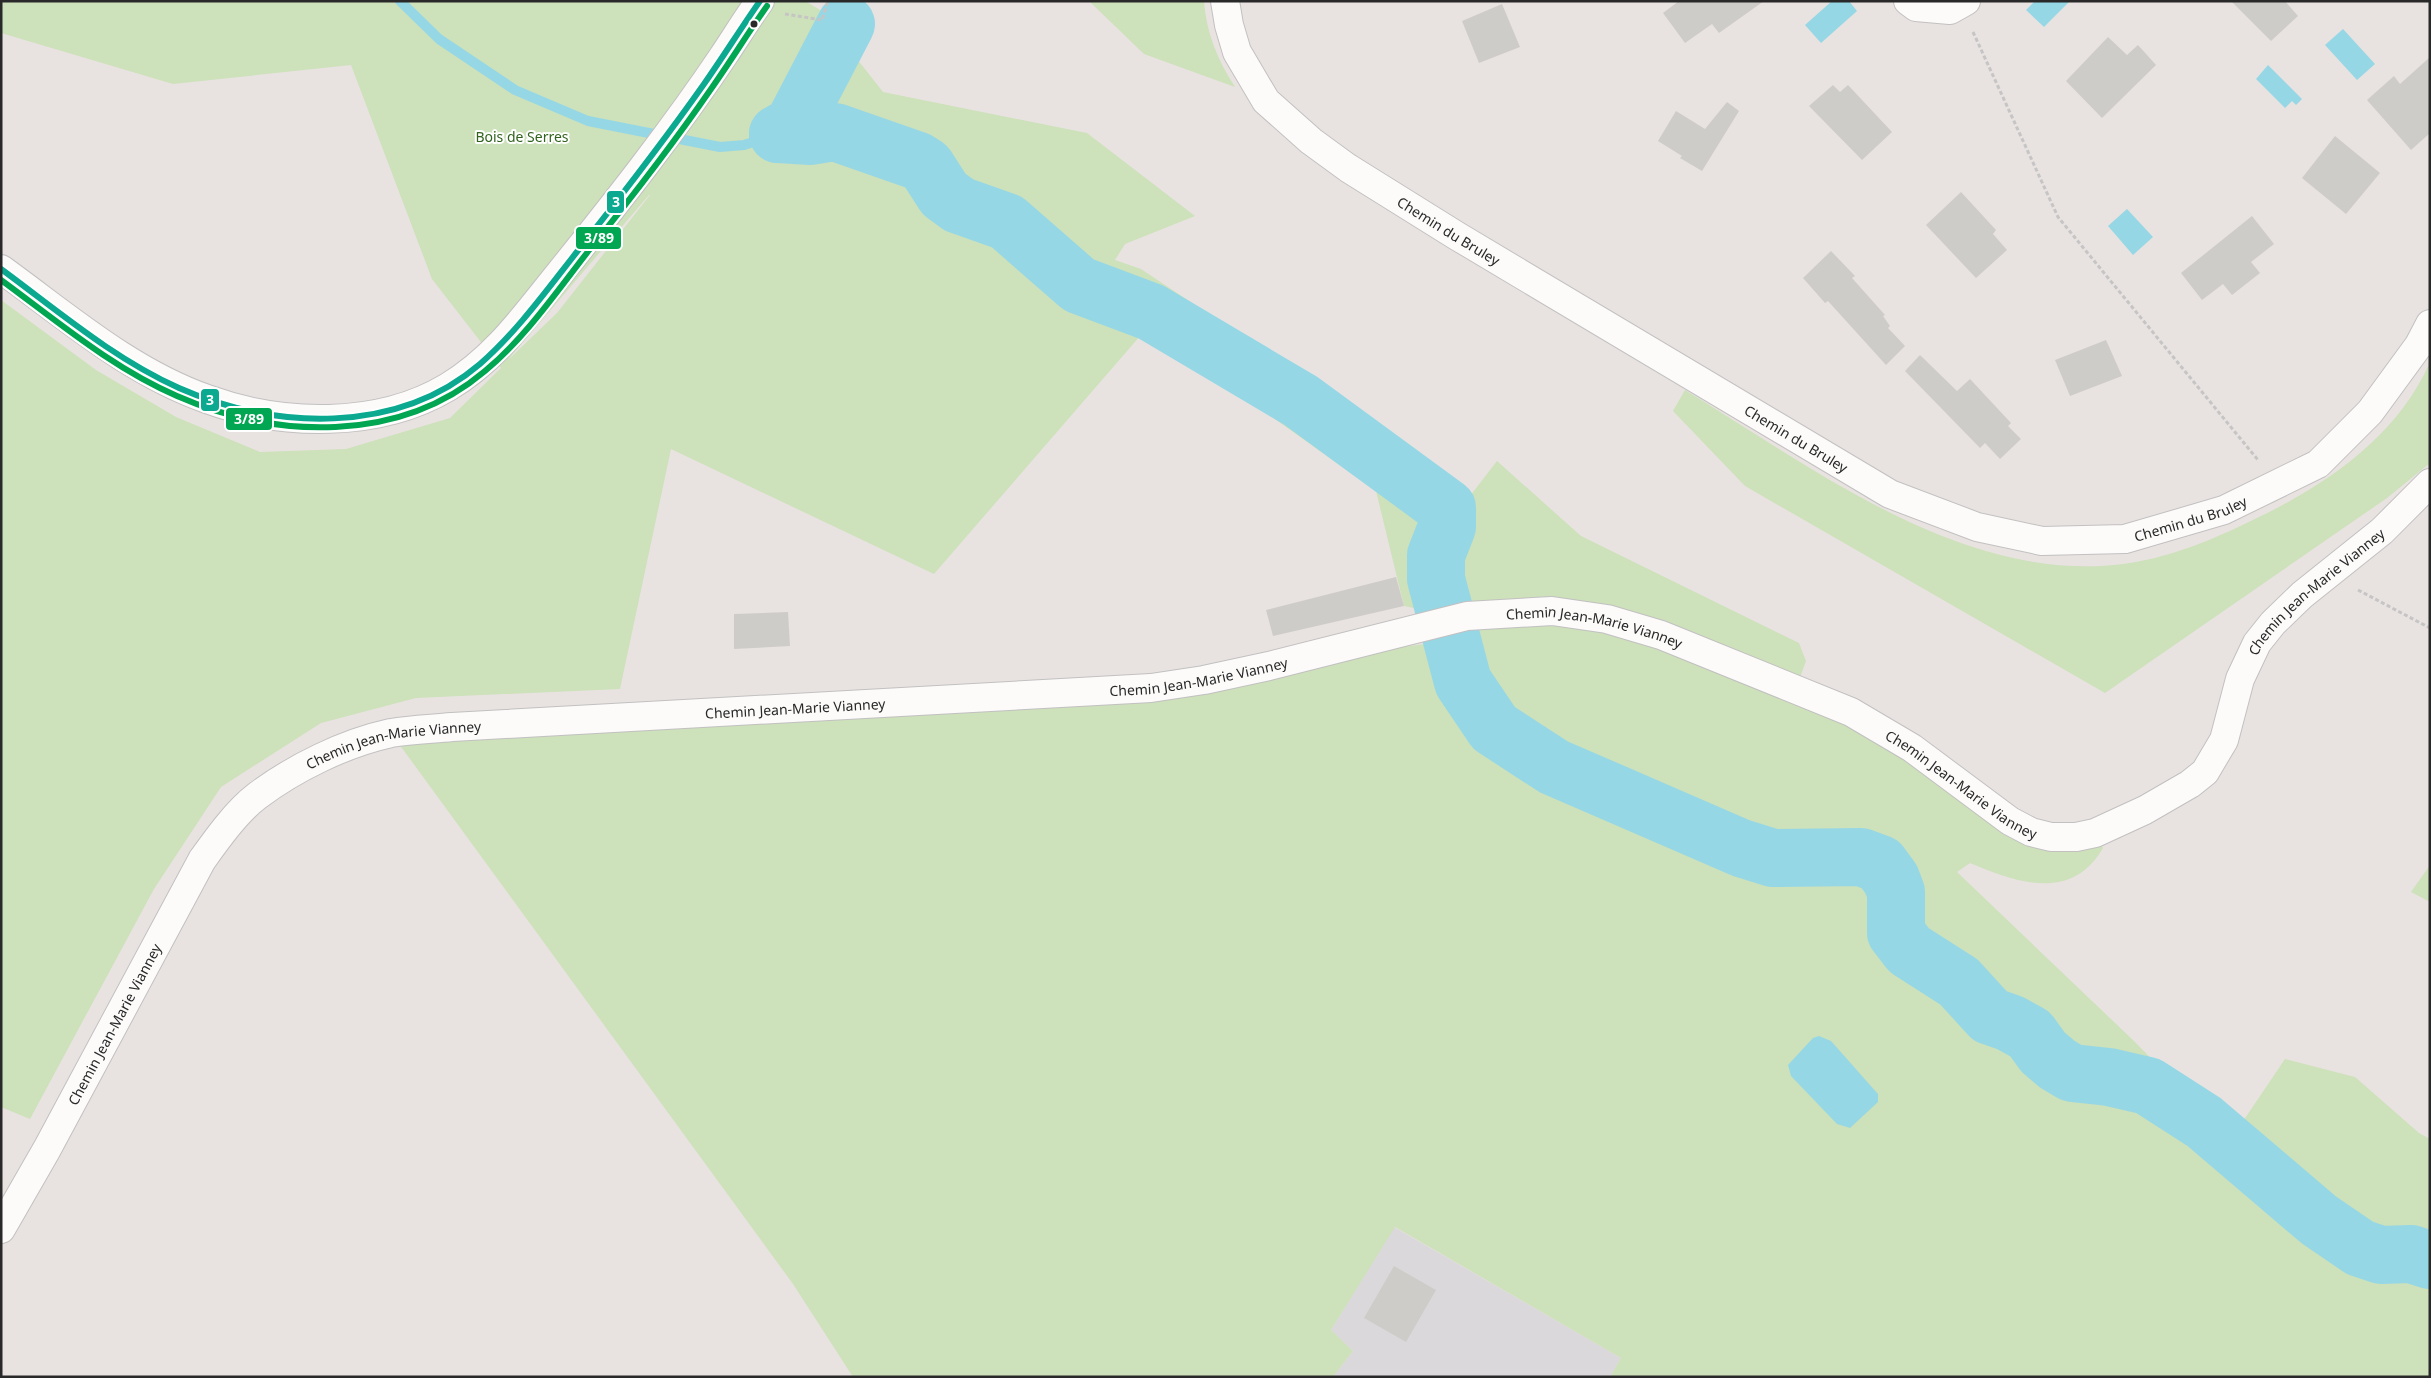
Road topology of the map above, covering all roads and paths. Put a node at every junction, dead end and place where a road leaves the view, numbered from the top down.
1 (828, 1) edge
2 (1225, 1) edge
3 (1908, 1) edge
4 (1963, 3) edge
5 (771, 8) edge
6 (1, 269) edge
7 (2430, 324) edge
8 (2430, 483) edge
9 (2278, 484) junction
10 (2328, 574) junction
11 (2430, 628) edge
12 (1, 1229) edge

1 - 5 path
2 - 9 street, Chemin du Bruley
3 - 4 street
4 - 9 path
5 - 6 street
7 - 9 street, Chemin du Bruley
8 - 10 street, Chemin Jean-Marie Vianney
10 - 11 path
10 - 12 street, Chemin Jean-Marie Vianney

